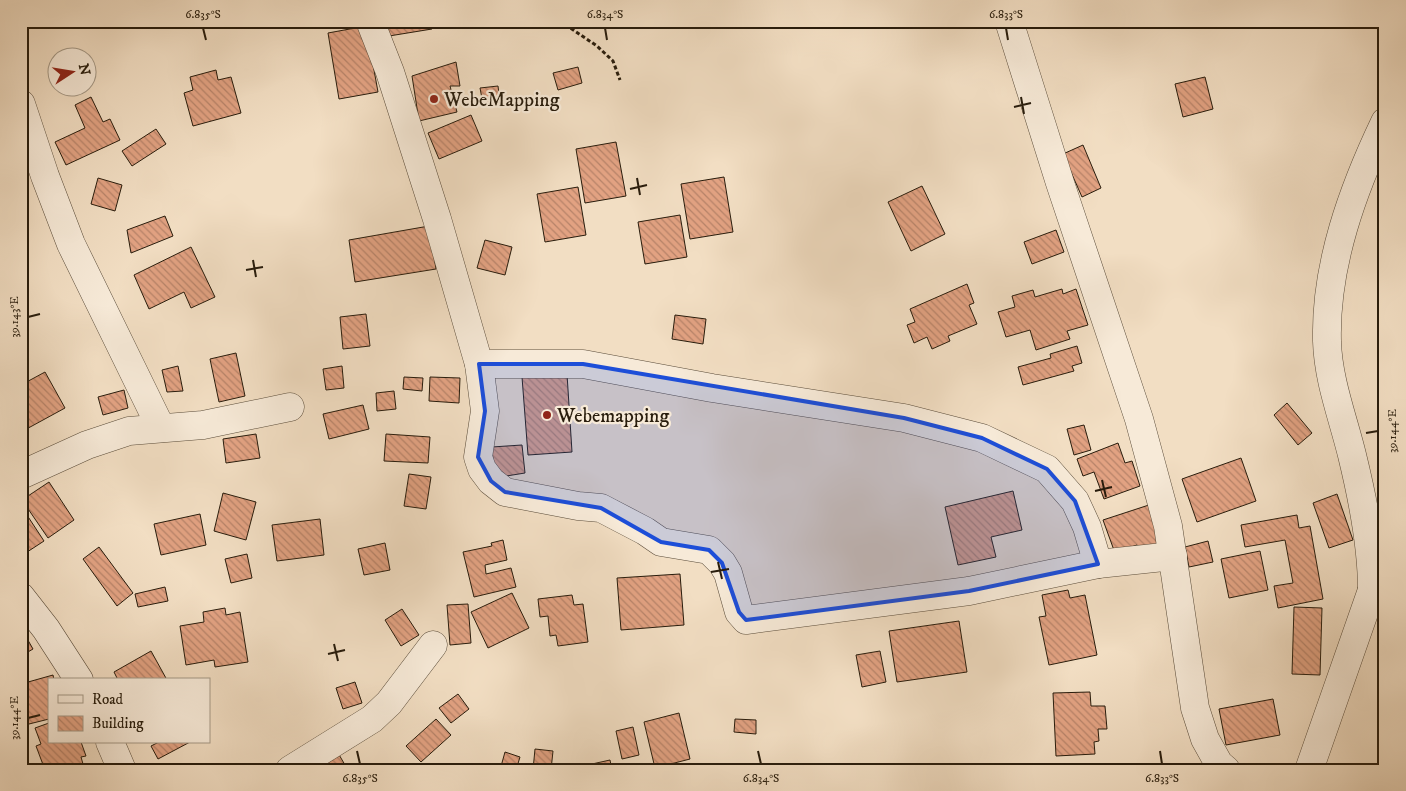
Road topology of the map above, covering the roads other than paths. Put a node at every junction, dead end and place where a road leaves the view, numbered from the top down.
1 (370, 21) edge
2 (1009, 21) edge
3 (21, 104) edge
4 (1385, 122) edge
5 (479, 364) junction
6 (290, 407) dead end
7 (161, 428) junction
8 (21, 475) edge
9 (1173, 556) junction
10 (1098, 564) junction
11 (1378, 586) edge
12 (21, 597) edge
13 (432, 645) dead end
14 (78, 678) edge
15 (111, 744) edge
16 (292, 768) edge
17 (122, 770) edge
18 (1226, 770) edge
19 (1309, 770) edge

1 - 5 street
2 - 9 street
3 - 7 street
4 - 11 street
5 - 10 street
5 - 10 street
6 - 7 street
7 - 8 street
9 - 10 street
9 - 18 street
11 - 19 street
12 - 14 street
13 - 16 street
15 - 17 street

